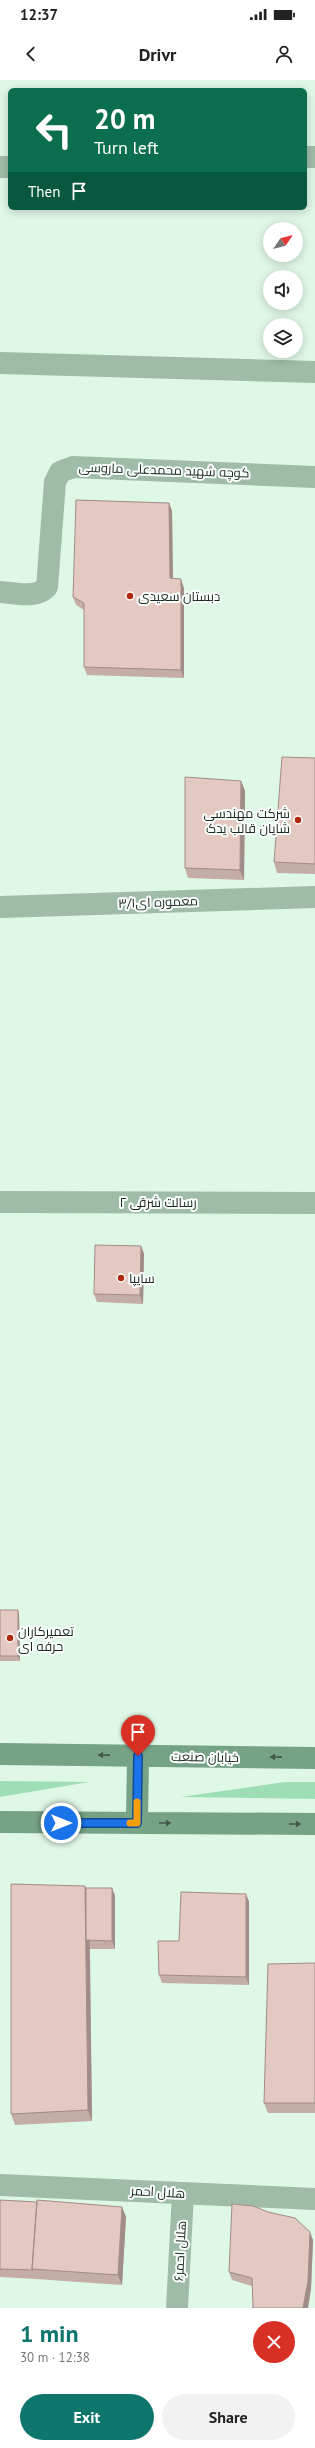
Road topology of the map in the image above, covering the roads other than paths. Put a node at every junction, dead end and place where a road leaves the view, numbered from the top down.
1 (0, 363) edge
2 (315, 372) edge
3 (315, 477) edge
4 (0, 592) edge
5 (315, 897) edge
6 (0, 907) edge
7 (0, 1202) edge
8 (315, 1203) edge
9 (0, 1754) edge
10 (138, 1756) junction
11 (315, 1758) edge
12 (0, 1822) edge
13 (137, 1823) junction
14 (315, 1824) edge
15 (0, 2185) edge
16 (183, 2193) junction
17 (315, 2199) edge
18 (177, 2308) edge

1 - 2 street
3 - 4 street, کوچه شهید محمدعلی ماروسی
5 - 6 street, معموره ای۳/۱
7 - 8 street, رسالت شرقی ۲
10 -> 9 main road, خیابان صنعت
11 -> 10 main road, خیابان صنعت
10 - 13 main road
12 - 13 main road
13 -> 14 main road
15 - 16 street, هلال احمر
16 - 17 street, هلال احمر
16 - 18 street, هلال احمر۶

